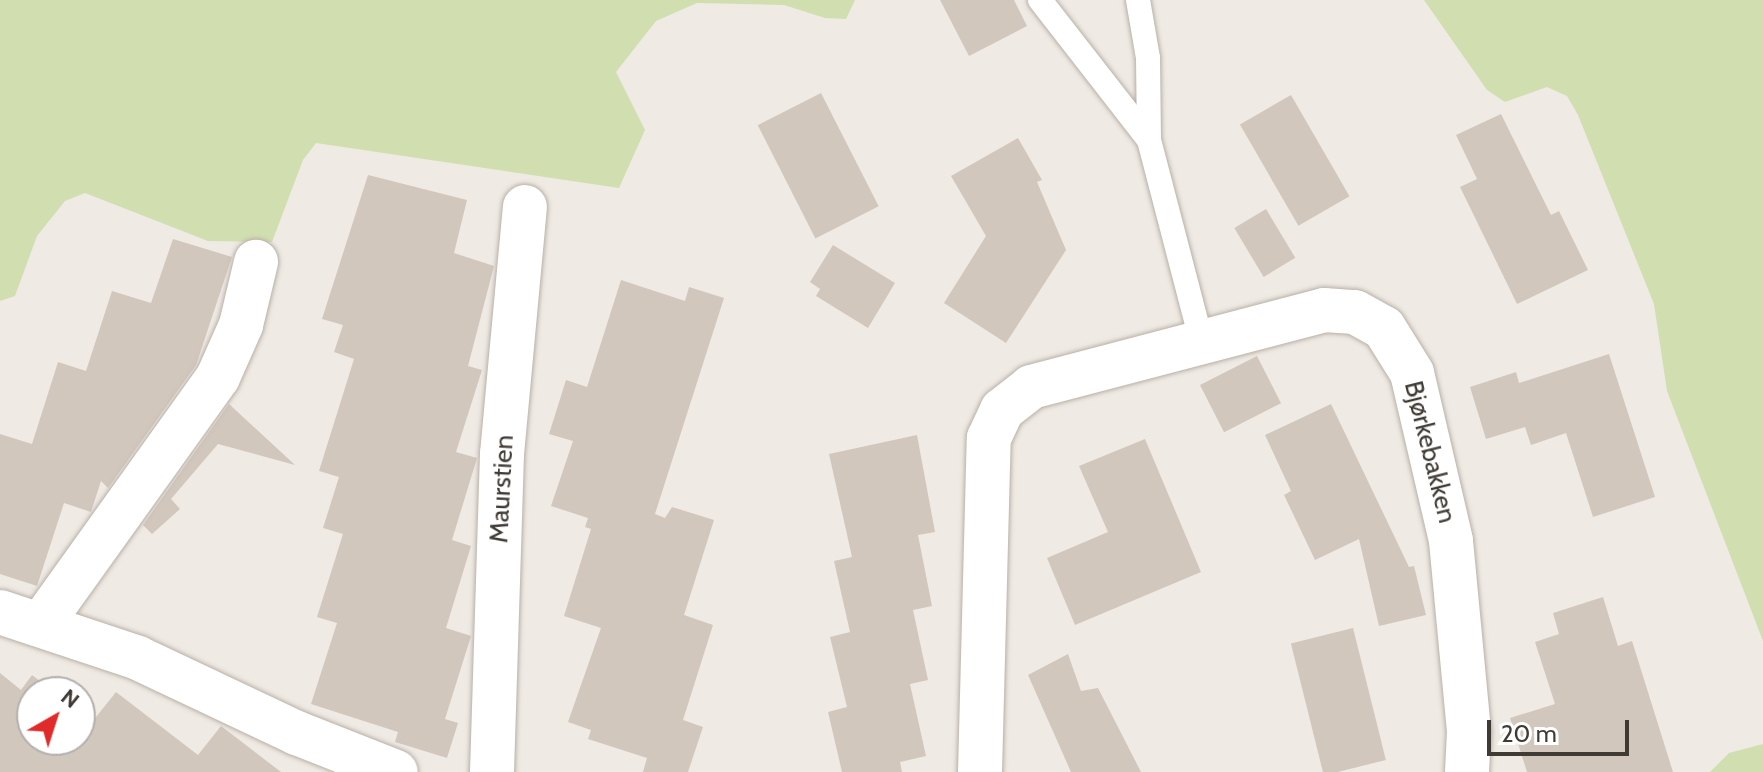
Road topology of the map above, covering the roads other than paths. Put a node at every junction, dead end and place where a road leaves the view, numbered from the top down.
1 (1040, 0) edge
2 (1138, 0) edge
3 (1149, 140) junction
4 (525, 207) dead end
5 (256, 262) dead end
6 (1201, 339) junction
7 (0, 612) edge
8 (42, 623) junction
9 (396, 772) edge
10 (492, 772) edge
11 (980, 772) edge
12 (1467, 772) edge

1 - 3 lane
2 - 3 lane
3 - 6 lane
4 - 10 street, Maurstien
5 - 8 street
6 - 11 street, Bjørkebakken
6 - 12 street, Bjørkebakken
7 - 8 street
8 - 9 street

